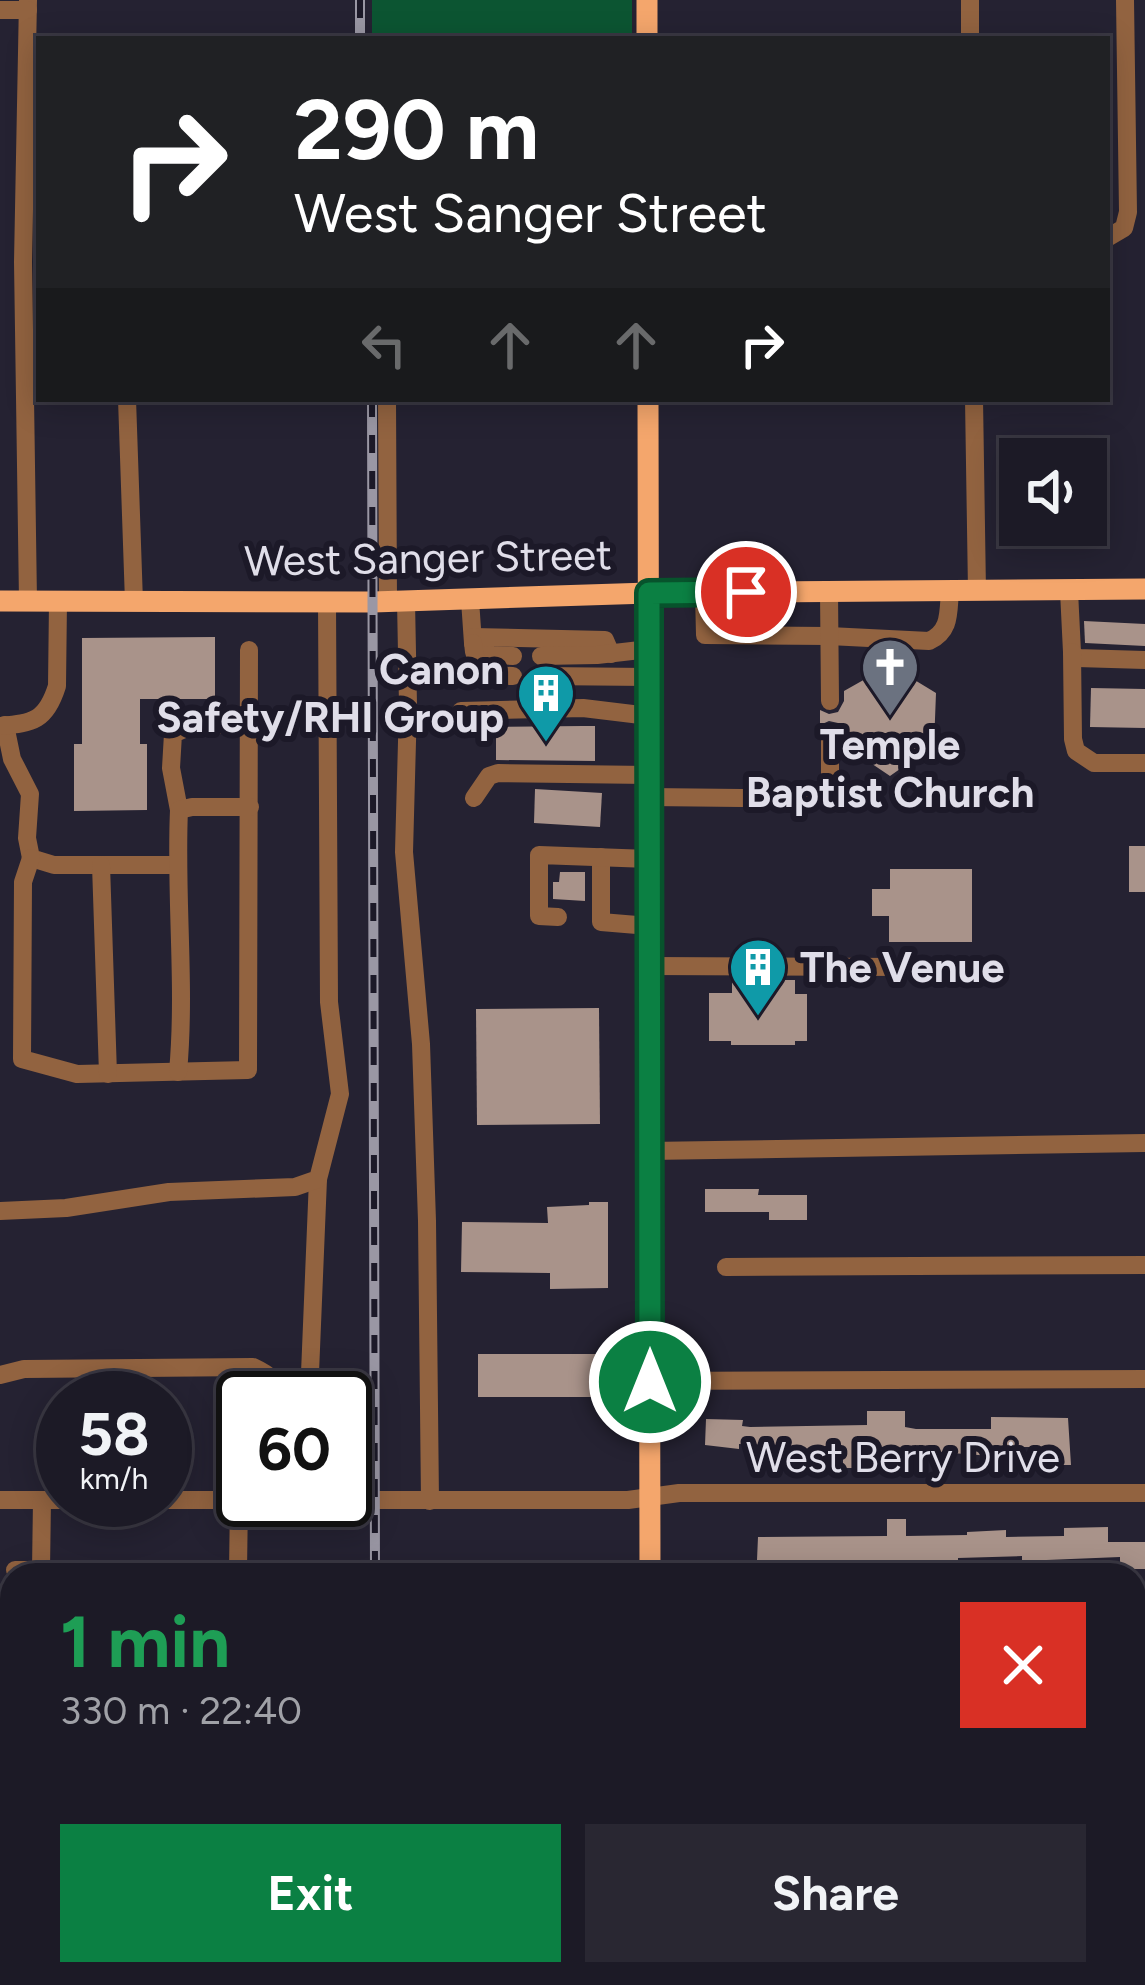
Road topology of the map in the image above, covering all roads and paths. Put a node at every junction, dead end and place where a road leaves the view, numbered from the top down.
1 (647, 0) edge
2 (970, 0) edge
3 (1125, 0) edge
4 (28, 5) edge
5 (0, 10) edge
6 (647, 36) edge
7 (970, 36) edge
8 (1110, 238) edge
9 (127, 402) edge
10 (387, 402) edge
11 (648, 402) edge
12 (974, 402) edge
13 (1145, 590) edge
14 (950, 591) junction
15 (976, 591) junction
16 (1069, 591) junction
17 (704, 592) junction
18 (829, 592) junction
19 (649, 593) junction
20 (470, 600) junction
21 (0, 601) edge
22 (28, 601) junction
23 (58, 601) junction
24 (327, 601) junction
25 (397, 601) junction
26 (134, 602) junction
27 (830, 636) junction
28 (473, 640) junction
29 (649, 649) junction
30 (250, 650) dead end
31 (1072, 652) junction
32 (611, 654) junction
33 (1145, 660) edge
34 (513, 666) dead end
35 (649, 677) junction
36 (830, 701) dead end
37 (460, 711) dead end
38 (649, 716) junction
39 (250, 724) junction
40 (2, 726) edge
41 (830, 734) dead end
42 (1145, 763) edge
43 (649, 786) junction
44 (474, 798) dead end
45 (250, 807) junction
46 (178, 810) junction
47 (602, 857) junction
48 (32, 858) junction
49 (649, 859) junction
50 (101, 865) junction
51 (176, 865) junction
52 (558, 916) dead end
53 (649, 926) junction
54 (649, 966) junction
55 (912, 967) dead end
56 (178, 1072) junction
57 (108, 1074) junction
58 (1145, 1143) edge
59 (649, 1151) junction
60 (318, 1179) junction
61 (0, 1210) edge
62 (1145, 1265) edge
63 (726, 1267) dead end
64 (262, 1371) edge
65 (310, 1371) edge
66 (0, 1375) edge
67 (1145, 1379) edge
68 (650, 1382) junction
69 (1145, 1493) edge
70 (650, 1497) junction
71 (0, 1500) edge
72 (36, 1500) edge
73 (372, 1501) edge
74 (430, 1501) junction
75 (42, 1527) edge
76 (240, 1527) edge
77 (41, 1563) edge
78 (238, 1563) edge
79 (650, 1563) edge

1 - 6 main road
2 - 7 street
3 - 8 street
4 - 5 street
4 - 22 street
9 - 26 street
10 - 25 street
11 - 19 main road
12 - 15 street
13 - 16 main road, West Sanger Street
14 - 15 main road, West Sanger Street
14 - 18 main road, West Sanger Street
14 - 27 street
15 - 16 main road, West Sanger Street
16 - 31 street
17 - 18 main road, West Sanger Street
17 - 19 main road, West Sanger Street
17 - 27 street
18 - 27 street
19 - 20 main road, West Sanger Street
19 - 29 main road
20 - 25 main road, West Sanger Street
20 - 28 street
21 - 22 main road, West Sanger Street
22 - 23 main road, West Sanger Street
23 - 26 main road, West Sanger Street
23 - 40 street
24 - 25 main road, West Sanger Street
24 - 26 main road, West Sanger Street
24 - 60 street
25 - 74 street
27 - 36 street
28 - 32 street
28 - 34 street
29 - 32 street
29 - 35 main road
30 - 39 street
31 - 33 street
31 - 42 street
32 - 35 street
35 - 38 main road
37 - 38 street
38 - 43 main road
39 - 45 street
39 - 46 street
40 - 48 street
41 - 43 street
43 - 44 street
43 - 49 main road
45 - 46 street
45 - 56 street
46 - 51 street
47 - 49 street
47 - 52 street
47 - 53 street
48 - 50 street
48 - 57 street
49 - 53 main road
50 - 51 street
50 - 57 street
51 - 56 street
53 - 54 main road
54 - 55 street
54 - 59 main road
56 - 57 street
58 - 59 street
59 - 68 main road
60 - 61 street
60 - 65 street
62 - 63 street
64 - 66 street
67 - 68 street
68 - 70 main road
69 - 70 street, West Berry Drive
70 - 74 street, West Berry Drive
70 - 79 main road
71 - 72 street
73 - 74 street, West Berry Drive
75 - 77 street
76 - 78 street

